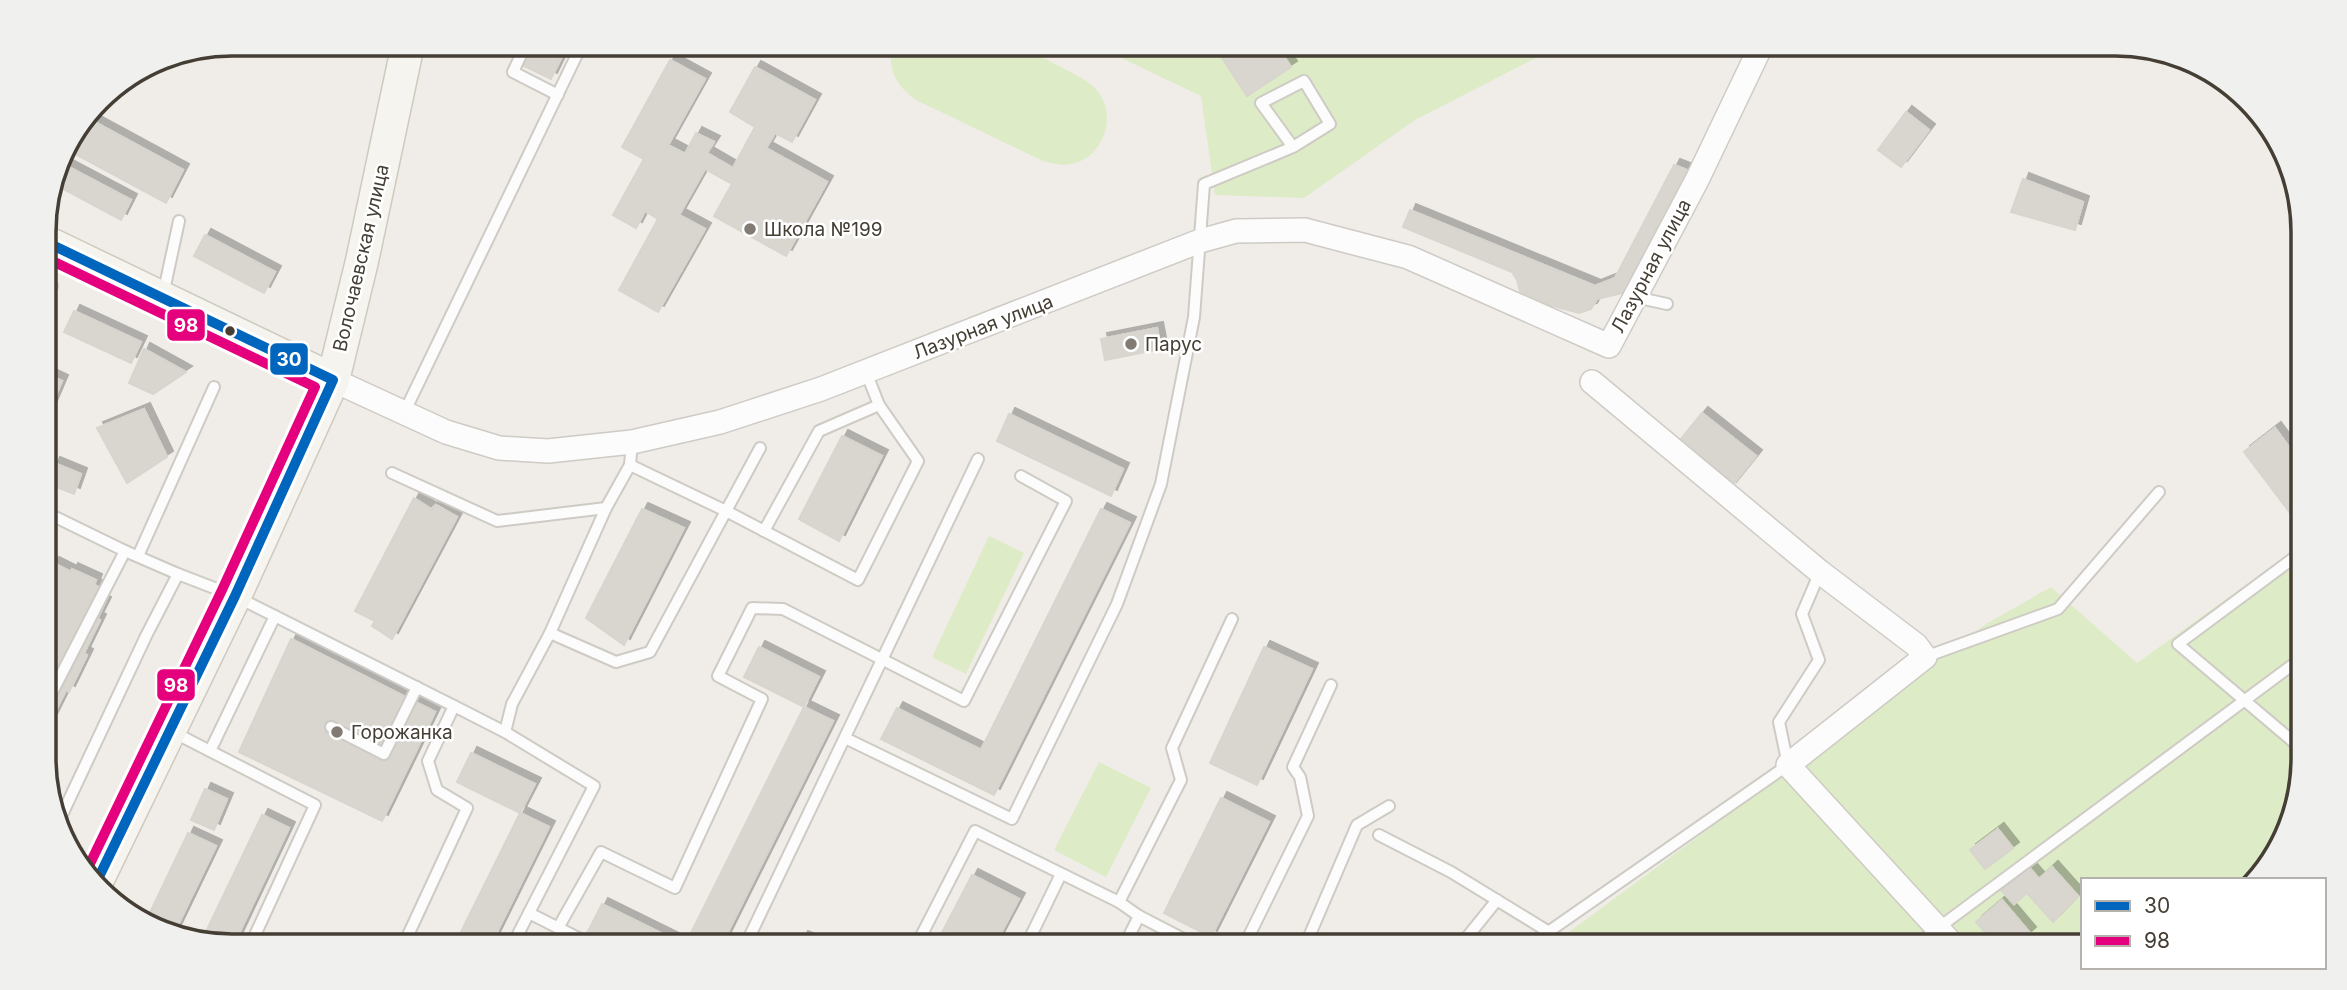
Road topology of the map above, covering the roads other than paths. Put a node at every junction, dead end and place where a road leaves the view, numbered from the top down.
1 (405, 56) edge
2 (520, 56) edge
3 (576, 56) edge
4 (1756, 56) edge
5 (558, 94) junction
6 (1293, 147) junction
7 (178, 222) dead end
8 (1200, 241) junction
9 (56, 247) edge
10 (1635, 297) junction
11 (162, 298) junction
12 (1667, 304) dead end
13 (866, 372) junction
14 (333, 380) junction
15 (1592, 382) dead end
16 (214, 387) dead end
17 (879, 405) junction
18 (404, 413) junction
19 (632, 442) junction
20 (760, 447) dead end
21 (978, 459) dead end
22 (630, 465) junction
23 (392, 474) dead end
24 (1021, 477) dead end
25 (2159, 492) dead end
26 (606, 508) junction
27 (726, 511) junction
28 (56, 517) edge
29 (764, 531) junction
30 (125, 551) junction
31 (138, 556) junction
32 (2291, 560) edge
33 (1820, 572) junction
34 (178, 573) junction
35 (235, 596) junction
36 (275, 616) junction
37 (1232, 619) dead end
38 (550, 633) junction
39 (1925, 657) junction
40 (881, 660) junction
41 (2291, 666) edge
42 (56, 685) edge
43 (1331, 685) dead end
44 (417, 687) junction
45 (2244, 701) junction
46 (454, 706) junction
47 (331, 727) dead end
48 (171, 730) junction
49 (505, 732) junction
50 (845, 738) junction
51 (2291, 740) edge
52 (210, 751) junction
53 (1788, 765) junction
54 (1389, 806) dead end
55 (64, 812) edge
56 (1379, 835) dead end
57 (100, 874) edge
58 (1061, 874) junction
59 (1497, 900) junction
60 (1119, 902) junction
61 (529, 914) junction
62 (1139, 916) junction
63 (558, 928) junction
64 (1937, 928) junction
65 (1549, 932) junction
66 (256, 934) edge
67 (409, 934) edge
68 (518, 934) edge
69 (570, 934) edge
70 (751, 934) edge
71 (922, 934) edge
72 (1032, 934) edge
73 (1130, 934) edge
74 (1174, 934) edge
75 (1250, 934) edge
76 (1310, 934) edge
77 (1470, 934) edge
78 (1546, 934) edge
79 (1929, 934) edge
80 (1943, 934) edge

1 - 14 street, Волочаевская улица
2 - 5 lane
3 - 5 lane
4 - 10 street, Лазурная улица
5 - 18 lane
6 - 6 lane
6 - 8 lane
7 - 11 lane
8 - 10 street, Лазурная улица
8 - 13 street, Лазурная улица
8 - 50 lane
9 - 11 street, Лазурная улица
10 - 12 lane
11 - 14 street, Лазурная улица
13 - 17 lane
13 - 19 street, Лазурная улица
14 - 18 street, Лазурная улица
14 - 35 street, Волочаевская улица
15 - 33 street
16 - 31 lane
17 - 29 lane
17 - 29 lane
18 - 19 street, Лазурная улица
19 - 22 lane
20 - 27 lane
21 - 40 lane
22 - 26 lane
22 - 27 lane
23 - 26 lane
24 - 40 lane
25 - 39 lane
26 - 38 lane
27 - 29 lane
27 - 38 lane
28 - 30 lane
30 - 31 lane
30 - 42 lane
31 - 34 lane
32 - 45 lane
33 - 39 street
33 - 53 lane
34 - 35 lane
34 - 55 lane
35 - 36 lane
35 - 48 street, Волочаевская улица
36 - 44 lane
36 - 52 lane
37 - 60 lane
38 - 49 lane
39 - 53 street
40 - 50 lane
40 - 63 lane
41 - 45 lane
43 - 75 lane
44 - 46 lane
44 - 47 lane
45 - 51 lane
45 - 64 lane
46 - 49 lane
46 - 67 lane
48 - 52 lane
48 - 57 street, Волочаевская улица
49 - 61 lane
50 - 70 lane
52 - 66 lane
53 - 64 street
53 - 65 lane
54 - 76 lane
56 - 59 lane
58 - 60 lane
58 - 71 lane
58 - 72 lane
59 - 65 lane
59 - 77 lane
60 - 62 lane
61 - 63 lane
61 - 68 lane
62 - 73 lane
62 - 74 lane
63 - 69 lane
64 - 79 lane
64 - 80 street
65 - 78 lane

